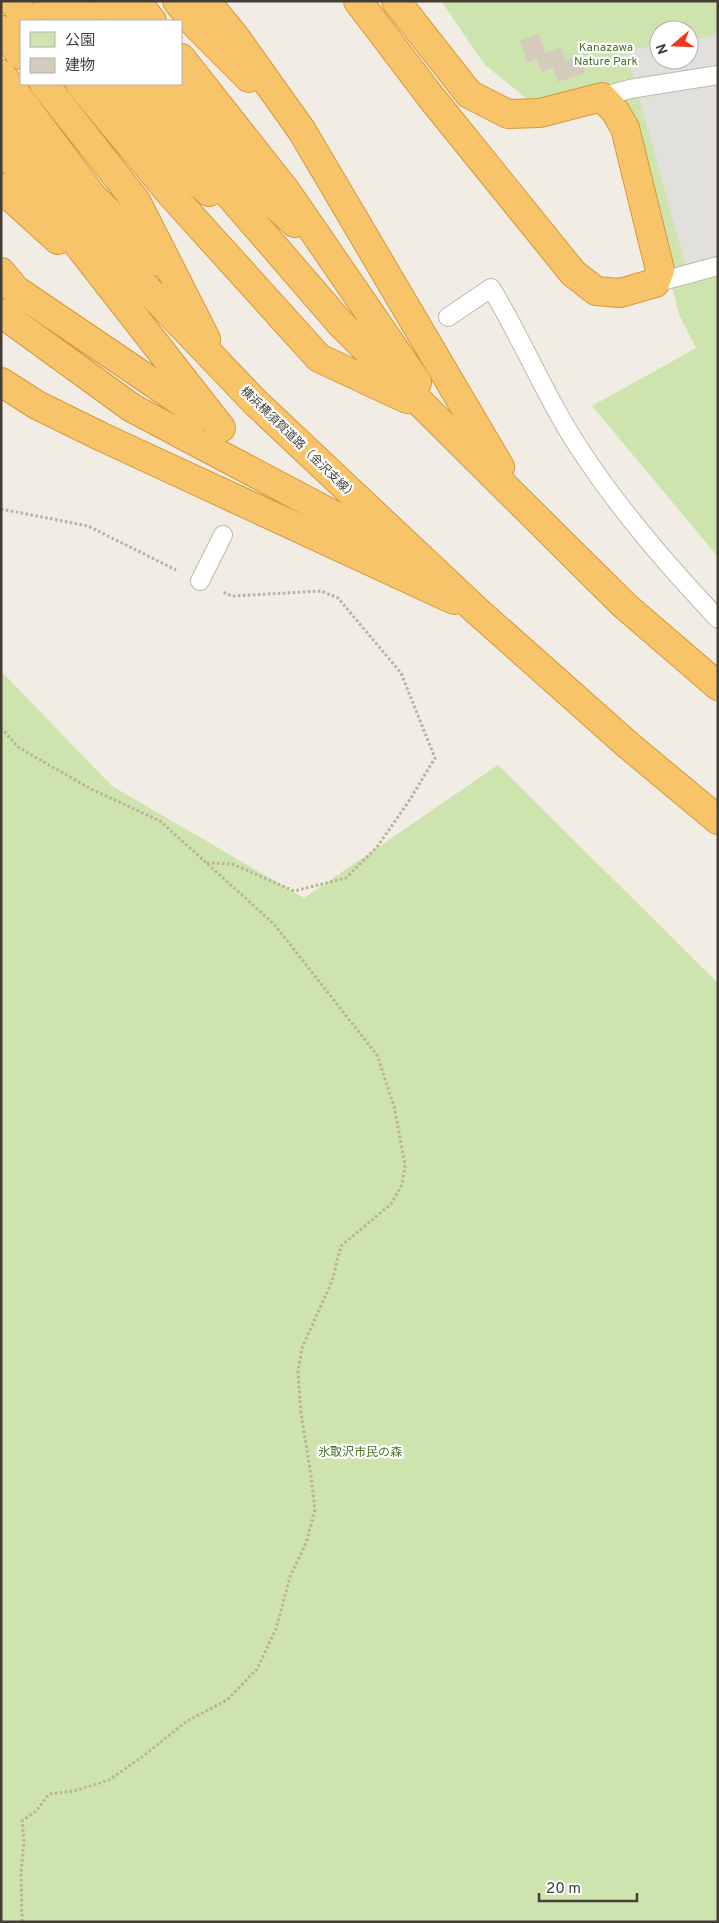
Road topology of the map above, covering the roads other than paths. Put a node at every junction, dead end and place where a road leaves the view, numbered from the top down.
1 (12, 1) edge
2 (47, 1) edge
3 (75, 1) edge
4 (108, 1) edge
5 (136, 1) edge
6 (177, 1) edge
7 (206, 1) edge
8 (358, 1) edge
9 (396, 1) edge
10 (27, 20) edge
11 (61, 20) edge
12 (89, 20) edge
13 (122, 20) edge
14 (151, 20) edge
15 (1, 30) edge
16 (20, 54) edge
17 (182, 59) edge
18 (1, 74) edge
19 (718, 75) edge
20 (45, 85) edge
21 (81, 85) edge
22 (113, 85) edge
23 (140, 85) edge
24 (173, 85) edge
25 (602, 97) junction
26 (1, 110) edge
27 (302, 131) junction
28 (1, 146) edge
29 (1, 188) edge
30 (329, 254) junction
31 (284, 258) junction
32 (718, 266) edge
33 (1, 272) edge
34 (176, 279) junction
35 (655, 283) junction
36 (116, 294) junction
37 (1, 313) edge
38 (448, 318) dead end
39 (218, 363) junction
40 (1, 382) edge
41 (427, 409) junction
42 (221, 428) junction
43 (454, 436) junction
44 (283, 488) junction
45 (519, 499) junction
46 (223, 535) dead end
47 (426, 564) junction
48 (200, 581) road end
49 (476, 610) junction
50 (718, 619) edge
51 (718, 686) edge
52 (628, 745) junction
53 (718, 820) edge
54 (718, 838) edge

1 - 10 highway
2 - 11 highway
3 - 12 highway
4 - 13 highway
5 - 14 highway
6 - 27 highway
7 - 27 highway
8 - 35 highway
9 - 25 highway
15 - 16 highway
17 - 30 highway
18 - 34 highway
19 - 25 lane
20 - 34 highway
21 - 41 highway
22 - 31 highway
23 - 31 highway
24 - 30 highway
25 - 35 highway
26 - 39 highway, 横浜横須賀道路（金沢支線）
27 - 45 highway
28 - 36 highway
29 - 36 highway
30 - 43 highway
31 - 41 highway
32 - 35 lane
33 - 42 highway
34 - 39 highway
36 - 42 highway
37 - 44 highway
38 - 50 lane
39 - 47 highway, 横浜横須賀道路（金沢支線）
40 - 49 highway
41 - 43 highway
42 - 44 highway
43 - 45 highway
44 - 47 highway
45 - 51 highway
46 - 48 lane
47 - 49 highway, 横浜横須賀道路（金沢支線）
49 - 52 highway, 横浜横須賀道路（金沢支線）
52 - 53 highway
52 - 54 highway

